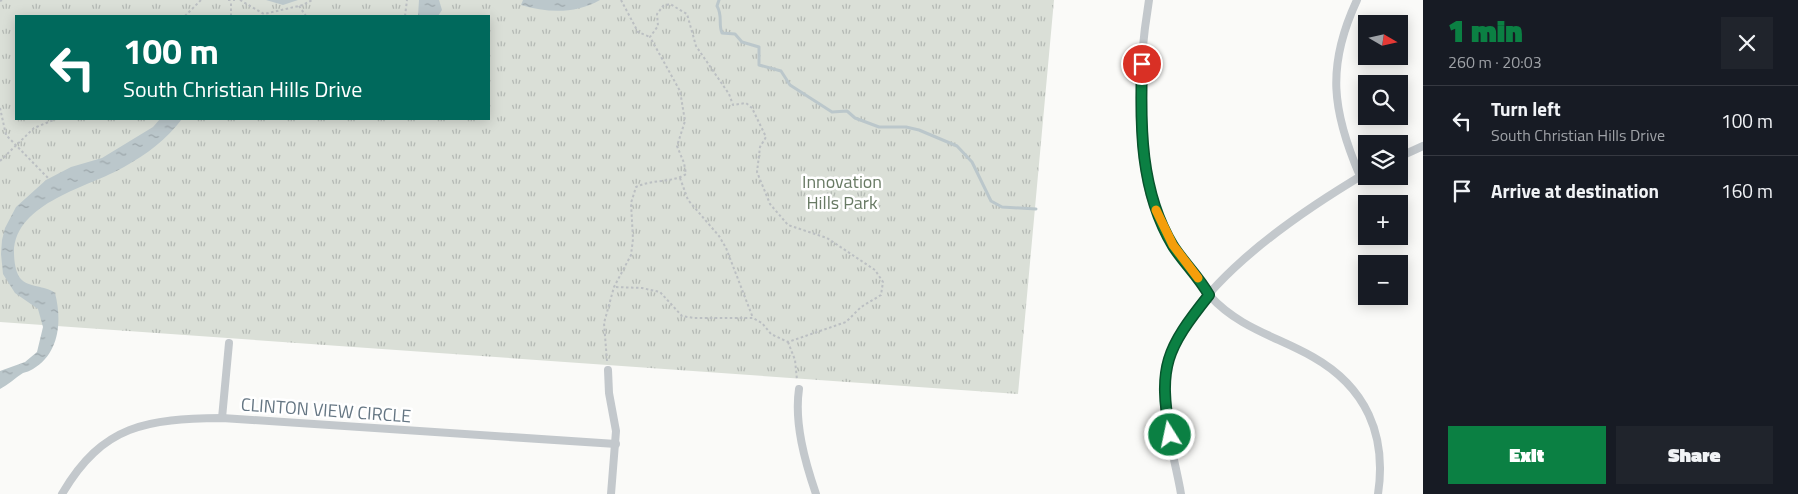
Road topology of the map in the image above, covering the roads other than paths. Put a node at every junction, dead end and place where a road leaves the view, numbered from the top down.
1 (1150, 0) edge
2 (1357, 0) edge
3 (1423, 146) edge
4 (1408, 153) edge
5 (1358, 164) edge
6 (1358, 177) edge
7 (1209, 295) junction
8 (229, 342) dead end
9 (608, 370) road end
10 (798, 389) road end
11 (222, 418) junction
12 (616, 444) junction
13 (62, 494) edge
14 (611, 494) edge
15 (816, 494) edge
16 (1181, 494) edge
17 (1378, 494) edge

1 - 7 street
2 - 5 street
3 - 4 street
6 - 7 street
7 - 16 street
7 - 17 street
8 - 11 street
9 - 12 street
10 - 15 street
11 - 12 street, CLINTON VIEW CIRCLE
11 - 13 street, CLINTON VIEW CIRCLE
12 - 14 street

